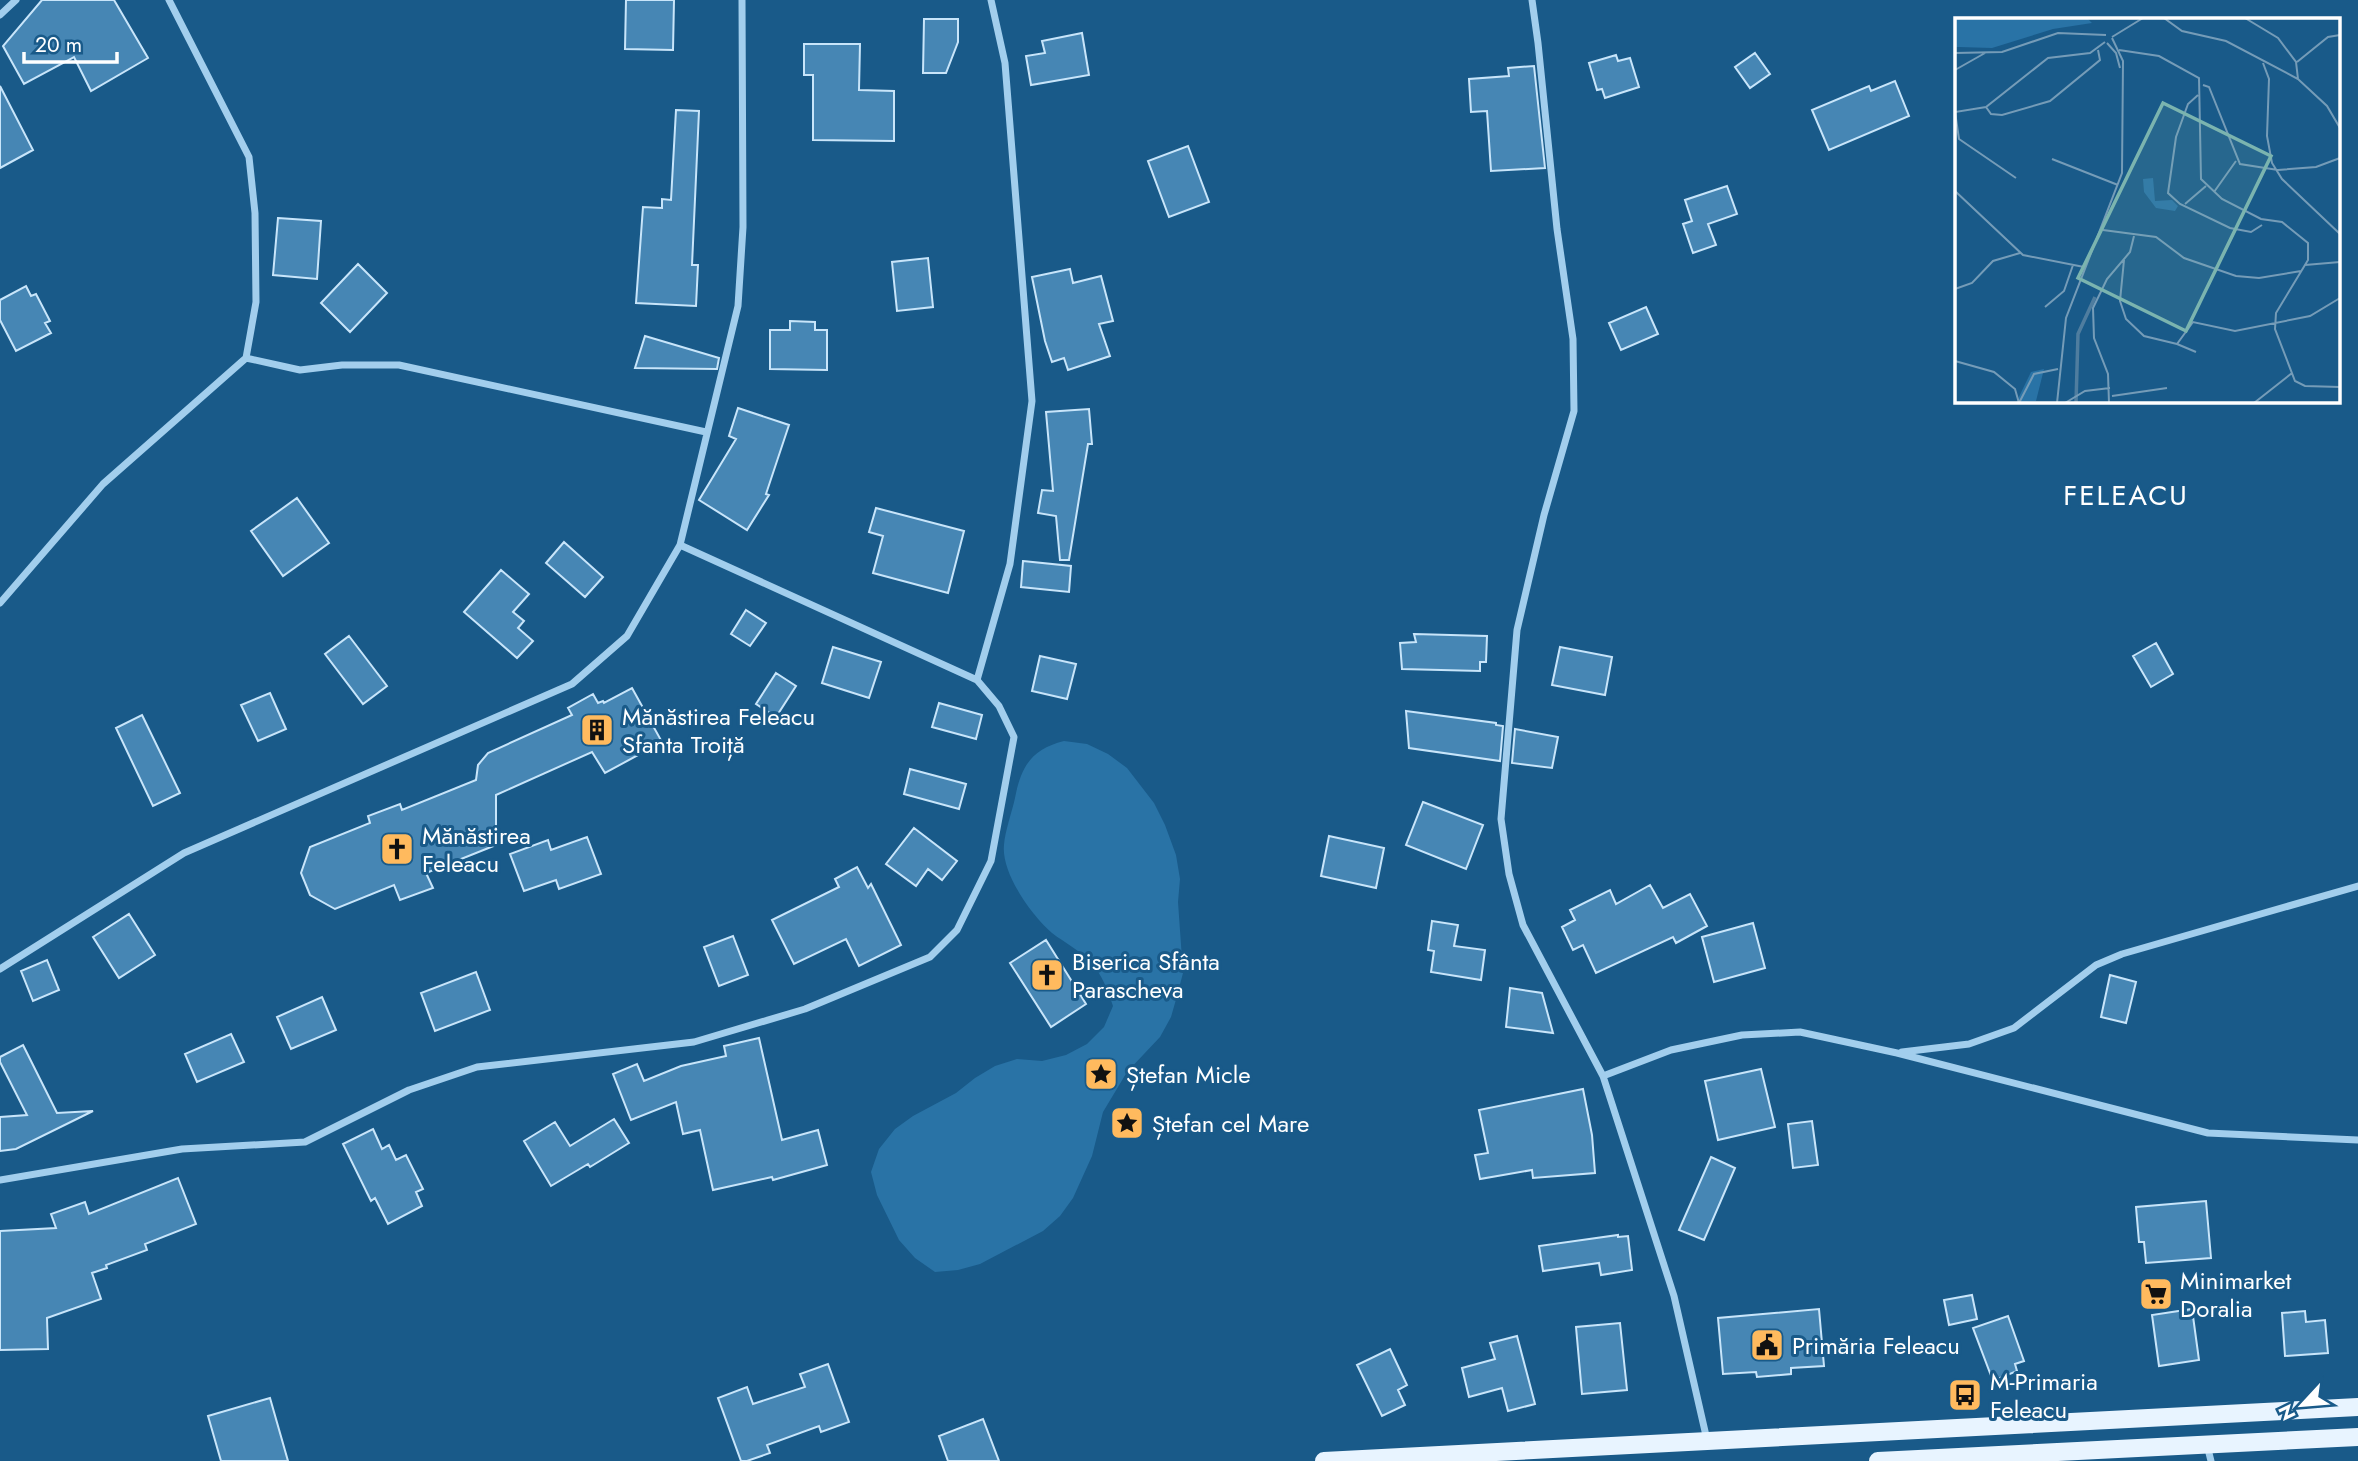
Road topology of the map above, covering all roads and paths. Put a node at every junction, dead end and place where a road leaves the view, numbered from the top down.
1 (16, 0) edge
2 (169, 0) edge
3 (742, 0) edge
4 (991, 0) edge
5 (1532, 0) edge
6 (0, 15) edge
7 (246, 358) junction
8 (706, 432) junction
9 (680, 545) junction
10 (0, 603) edge
11 (977, 680) junction
12 (2358, 886) edge
13 (0, 969) edge
14 (1897, 1053) junction
15 (1603, 1076) junction
16 (2358, 1140) edge
17 (0, 1180) edge
18 (2358, 1407) edge
19 (2358, 1437) edge
20 (1707, 1441) junction
21 (2209, 1453) edge
22 (1324, 1461) edge
23 (1878, 1461) edge

1 - 6 street
2 - 7 street
3 - 8 street
4 - 11 street
5 - 15 street
7 - 8 street
7 - 10 street
8 - 9 street
9 - 11 street
9 - 13 street
11 - 17 street
12 - 14 street
14 - 15 street
14 - 16 street
15 - 20 street
18 - 20 main road
19 - 21 main road
20 - 22 main road
21 - 23 main road

